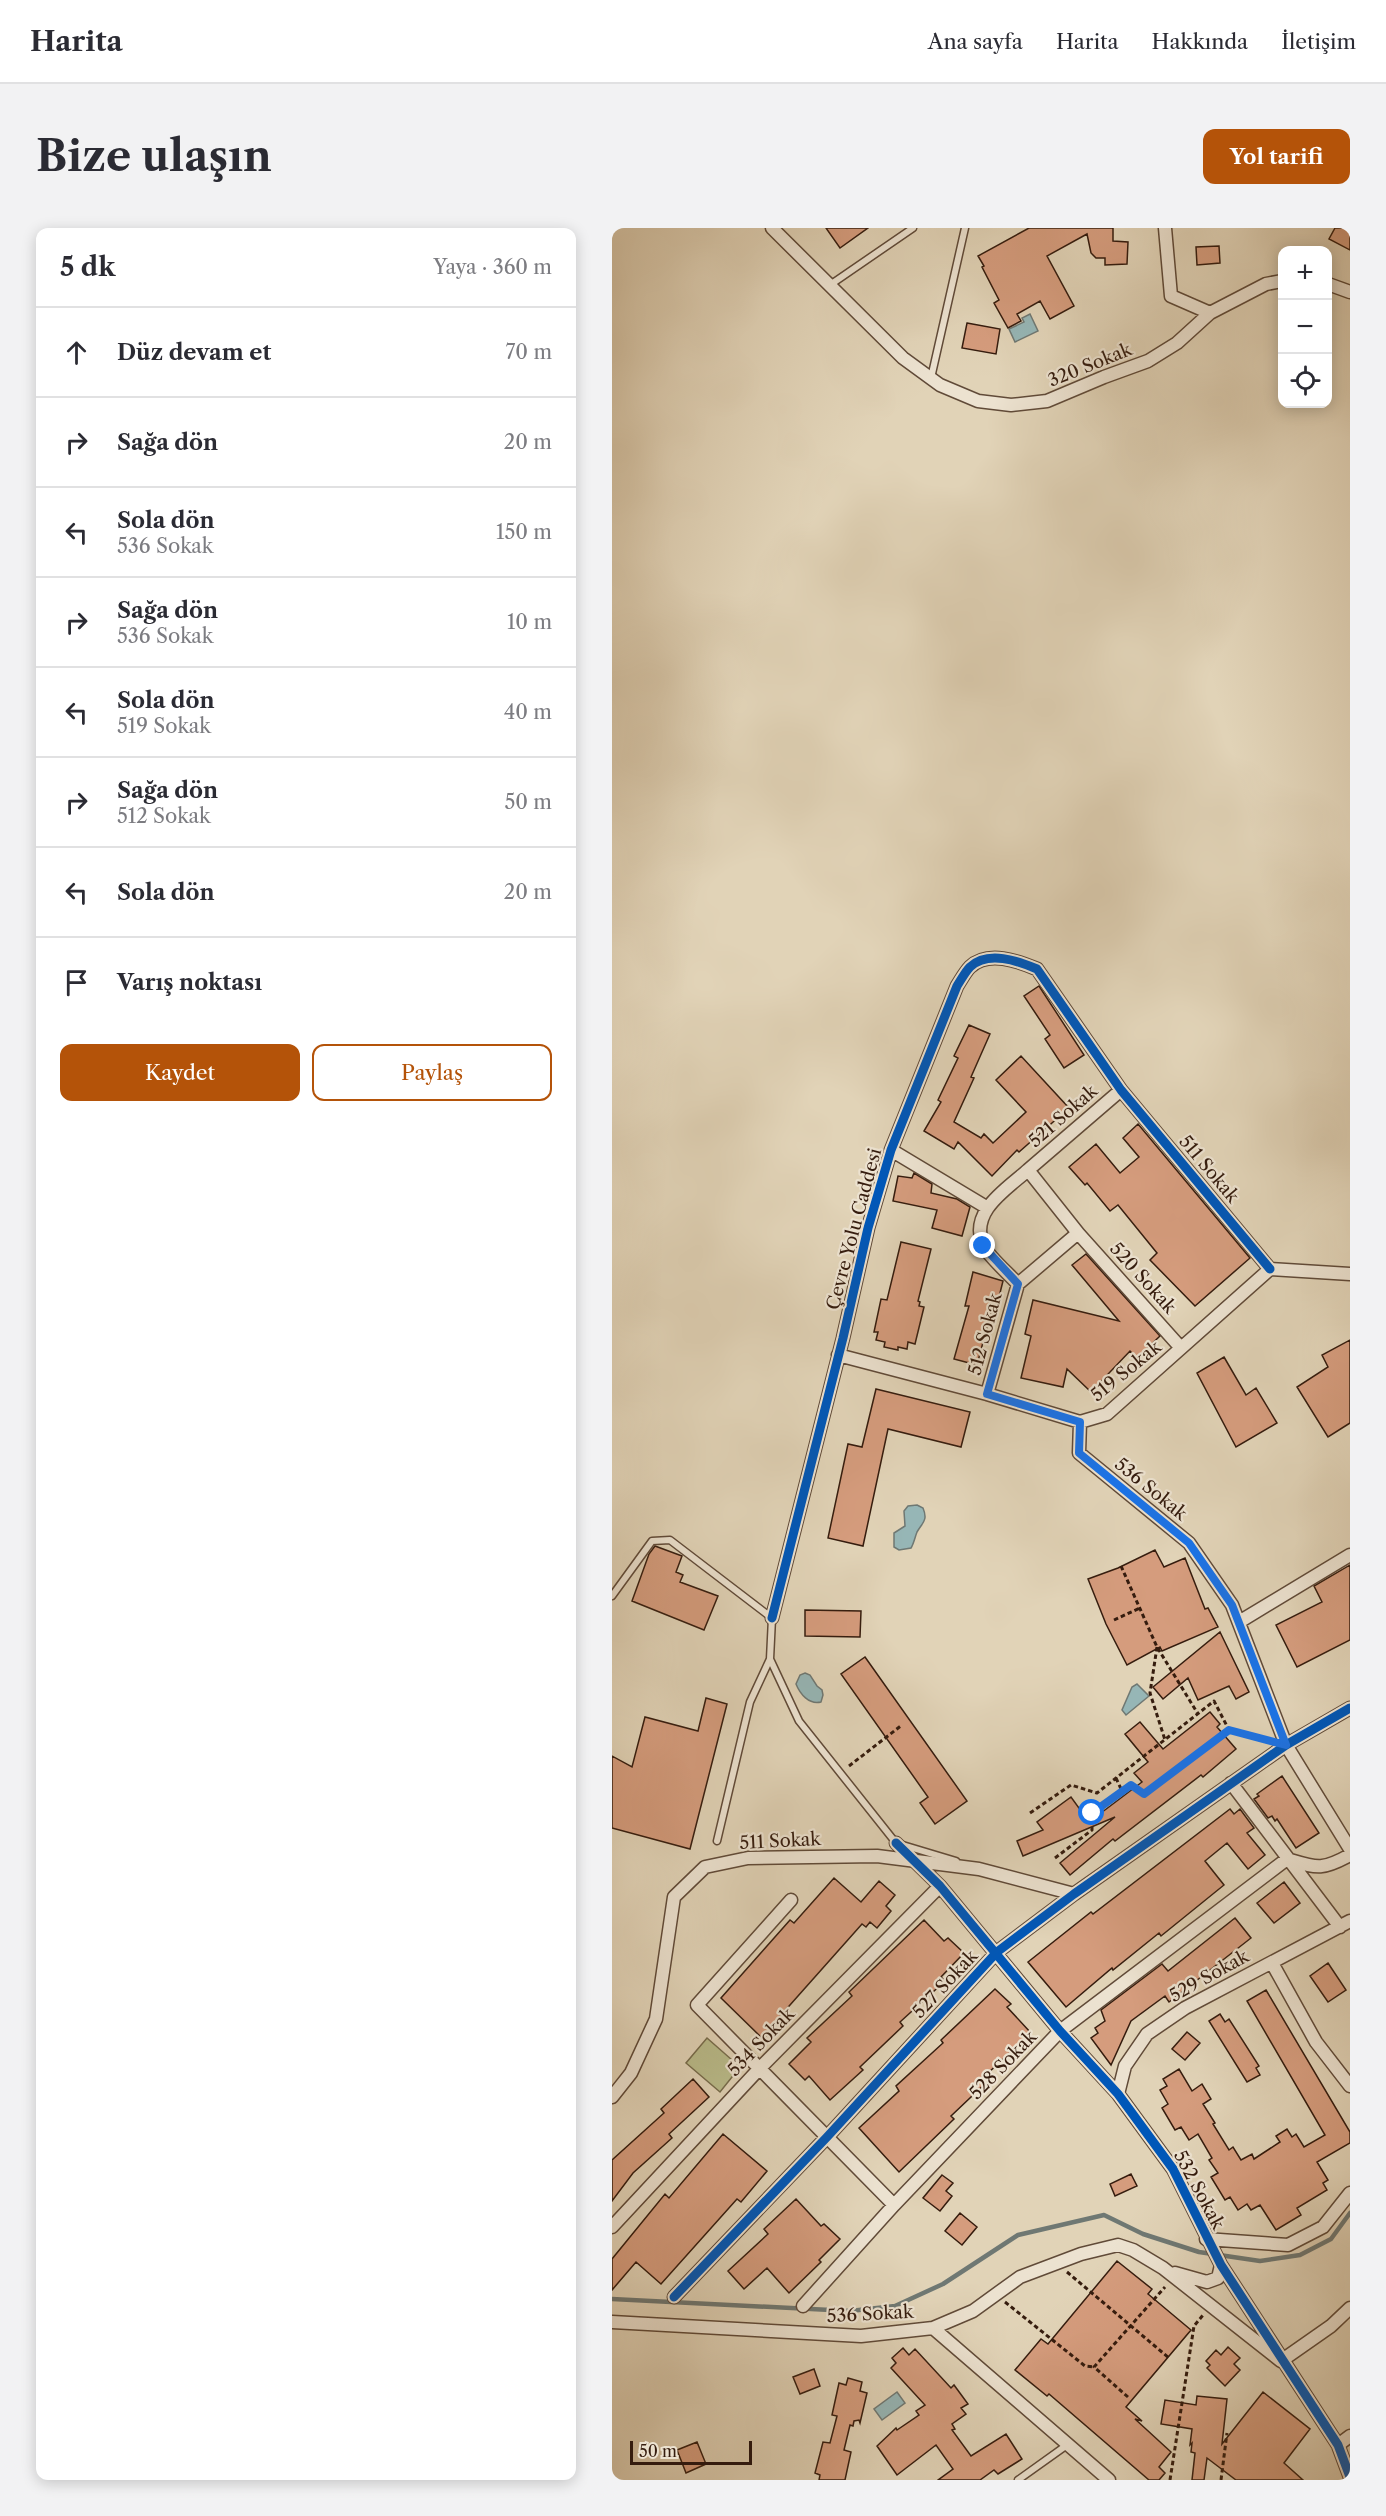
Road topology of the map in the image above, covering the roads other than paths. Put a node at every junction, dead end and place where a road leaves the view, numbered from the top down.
1 (772, 228) edge
2 (913, 228) edge
3 (965, 228) edge
4 (1165, 228) edge
5 (1278, 282) edge
6 (830, 285) junction
7 (1332, 285) edge
8 (1350, 292) edge
9 (1210, 314) junction
10 (931, 379) junction
11 (1121, 1090) junction
12 (891, 1150) junction
13 (1028, 1170) junction
14 (986, 1207) junction
15 (1078, 1233) junction
16 (1270, 1269) junction
17 (1350, 1274) edge
18 (1018, 1284) junction
19 (1181, 1348) junction
20 (838, 1355) junction
21 (987, 1394) junction
22 (1080, 1422) junction
23 (1350, 1555) edge
24 (612, 1596) edge
25 (772, 1618) junction
26 (1239, 1622) junction
27 (770, 1659) junction
28 (1350, 1708) edge
29 (1286, 1745) junction
30 (1231, 1783) junction
31 (717, 1841) dead end
32 (896, 1843) junction
33 (1350, 1849) edge
34 (1350, 1856) edge
35 (1287, 1859) junction
36 (914, 1860) junction
37 (979, 1869) junction
38 (940, 1886) junction
39 (1074, 1894) junction
40 (791, 1900) dead end
41 (1345, 1924) edge
42 (996, 1952) junction
43 (1272, 1963) junction
44 (1060, 2031) junction
45 (759, 2069) junction
46 (1350, 2086) edge
47 (1118, 2094) junction
48 (612, 2097) edge
49 (826, 2138) junction
50 (1350, 2193) edge
51 (894, 2205) junction
52 (612, 2227) edge
53 (1206, 2239) junction
54 (1221, 2265) junction
55 (1163, 2268) junction
56 (674, 2297) dead end
57 (803, 2306) dead end
58 (1350, 2308) edge
59 (612, 2322) edge
60 (933, 2328) junction
61 (1281, 2361) junction
62 (1350, 2436) edge
63 (1068, 2444) junction
64 (1338, 2445) junction
65 (1350, 2477) edge
66 (1018, 2480) edge
67 (1109, 2480) edge

1 - 6 street, 320 Sokak
2 - 6 lane
3 - 10 lane
4 - 9 street
5 - 9 street, 320 Sokak
6 - 10 street, 320 Sokak
7 - 8 street
9 - 10 street, 320 Sokak
11 - 12 street, Çevre Yolu Caddesi
11 - 13 street, 521 Sokak
11 - 16 street, 511 Sokak
12 - 14 street
12 - 20 street, Çevre Yolu Caddesi
13 - 14 street, 521 Sokak
13 - 15 street, 520 Sokak
14 - 18 street
15 - 18 street
15 - 19 street, 520 Sokak
16 - 17 street
16 - 19 street, 519 Sokak
18 - 21 street, 512 Sokak
19 - 22 street, 519 Sokak
20 - 21 street, 519 Sokak
20 - 25 street, Çevre Yolu Caddesi
21 - 22 street, 519 Sokak
22 - 26 street, 536 Sokak
23 - 26 street
24 - 25 lane
25 - 27 lane
26 - 29 street, 536 Sokak
27 - 31 lane
27 - 32 lane
28 - 29 street, 527 Sokak
29 - 30 street, 527 Sokak
29 - 33 street, 536 Sokak
30 - 35 street
30 - 39 street, 527 Sokak
32 - 36 street, 532 Sokak
32 - 37 lane
34 - 35 street
35 - 41 street
35 - 44 street, 528 Sokak
36 - 37 street, 511 Sokak
36 - 38 street, 532 Sokak
36 - 48 street, 511 Sokak
37 - 39 street, 511 Sokak
38 - 42 street, 532 Sokak
38 - 45 street, 534 Sokak
39 - 42 street, 527 Sokak
40 - 45 street
41 - 43 street, 529 Sokak
42 - 44 street, 532 Sokak
42 - 49 street, 527 Sokak
43 - 46 street
43 - 47 street, 529 Sokak
44 - 47 street, 532 Sokak
44 - 51 street, 528 Sokak
45 - 49 street
45 - 52 street, 534 Sokak
47 - 53 street, 532 Sokak
49 - 51 street
49 - 56 street, 527 Sokak
50 - 53 street
51 - 57 street, 528 Sokak
53 - 54 street, 532 Sokak
54 - 55 street
54 - 61 street, 532 Sokak
55 - 60 street
55 - 61 street
58 - 61 street
59 - 60 street, 536 Sokak
60 - 63 street, 536 Sokak
61 - 64 street, 532 Sokak
62 - 64 street
63 - 66 lane
63 - 67 street, 536 Sokak
64 - 65 street, 532 Sokak

